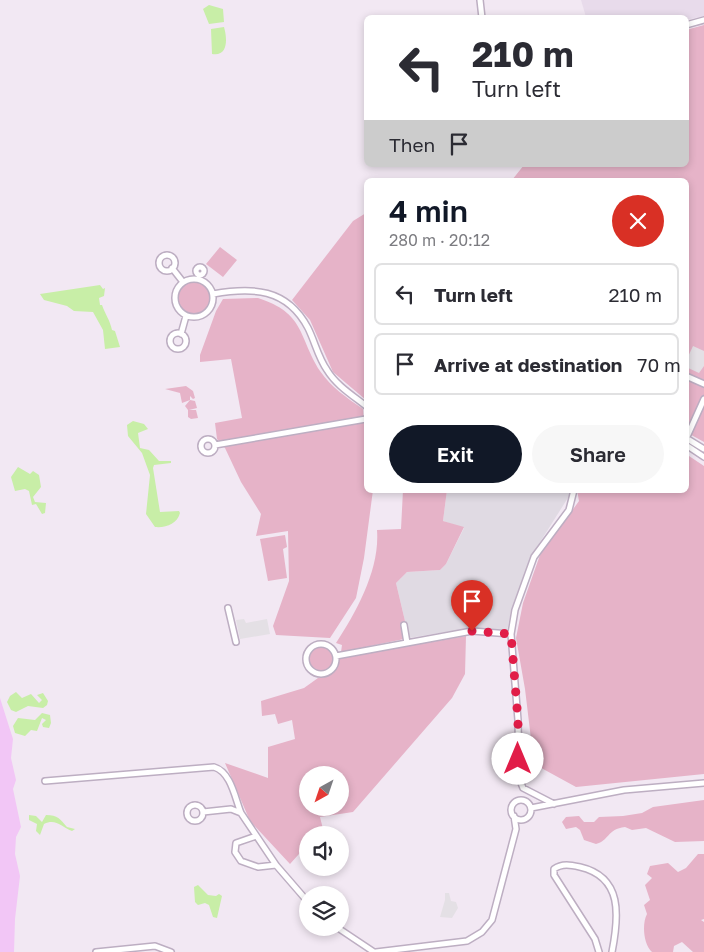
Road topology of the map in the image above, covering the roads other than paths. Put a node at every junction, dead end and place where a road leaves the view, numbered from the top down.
1 (480, 0) edge
2 (482, 15) edge
3 (704, 20) edge
4 (689, 24) edge
5 (172, 268) dead end
6 (182, 282) junction
7 (213, 294) junction
8 (186, 316) junction
9 (181, 334) dead end
10 (689, 377) edge
11 (704, 384) edge
12 (704, 400) edge
13 (364, 404) edge
14 (364, 419) edge
15 (689, 432) edge
16 (689, 440) edge
17 (215, 446) dead end
18 (689, 447) edge
19 (704, 449) edge
20 (704, 457) edge
21 (573, 493) edge
22 (228, 608) dead end
23 (404, 625) dead end
24 (511, 634) junction
25 (236, 642) dead end
26 (407, 643) junction
27 (336, 656) junction
28 (45, 781) dead end
29 (704, 783) edge
30 (554, 804) junction
31 (531, 808) junction
32 (204, 812) dead end
33 (241, 813) junction
34 (514, 816) junction
35 (526, 818) junction
36 (516, 829) junction
37 (256, 836) junction
38 (276, 865) junction
39 (299, 892) edge
40 (349, 935) edge
41 (96, 952) edge
42 (171, 952) edge
43 (375, 952) edge
44 (599, 952) edge
45 (612, 952) edge

1 - 2 street
3 - 4 street
5 - 6 street
6 - 7 street
6 - 8 street
7 - 8 street
7 - 13 street
8 - 9 street
10 - 11 street
12 - 15 street
14 - 17 street
16 - 19 street
18 - 20 street
21 - 24 street
22 - 25 street
23 - 26 street
24 - 26 street
24 - 30 street
26 - 27 street
27 - 27 street
28 - 33 street
29 - 30 street
30 - 31 street
31 - 34 street
31 - 35 street
32 - 33 street
33 - 37 street
34 - 35 street
34 - 36 street
35 - 36 street
36 - 43 street
37 - 38 street
37 - 38 street
38 - 39 street
40 - 43 street
41 - 42 street
44 - 45 street

